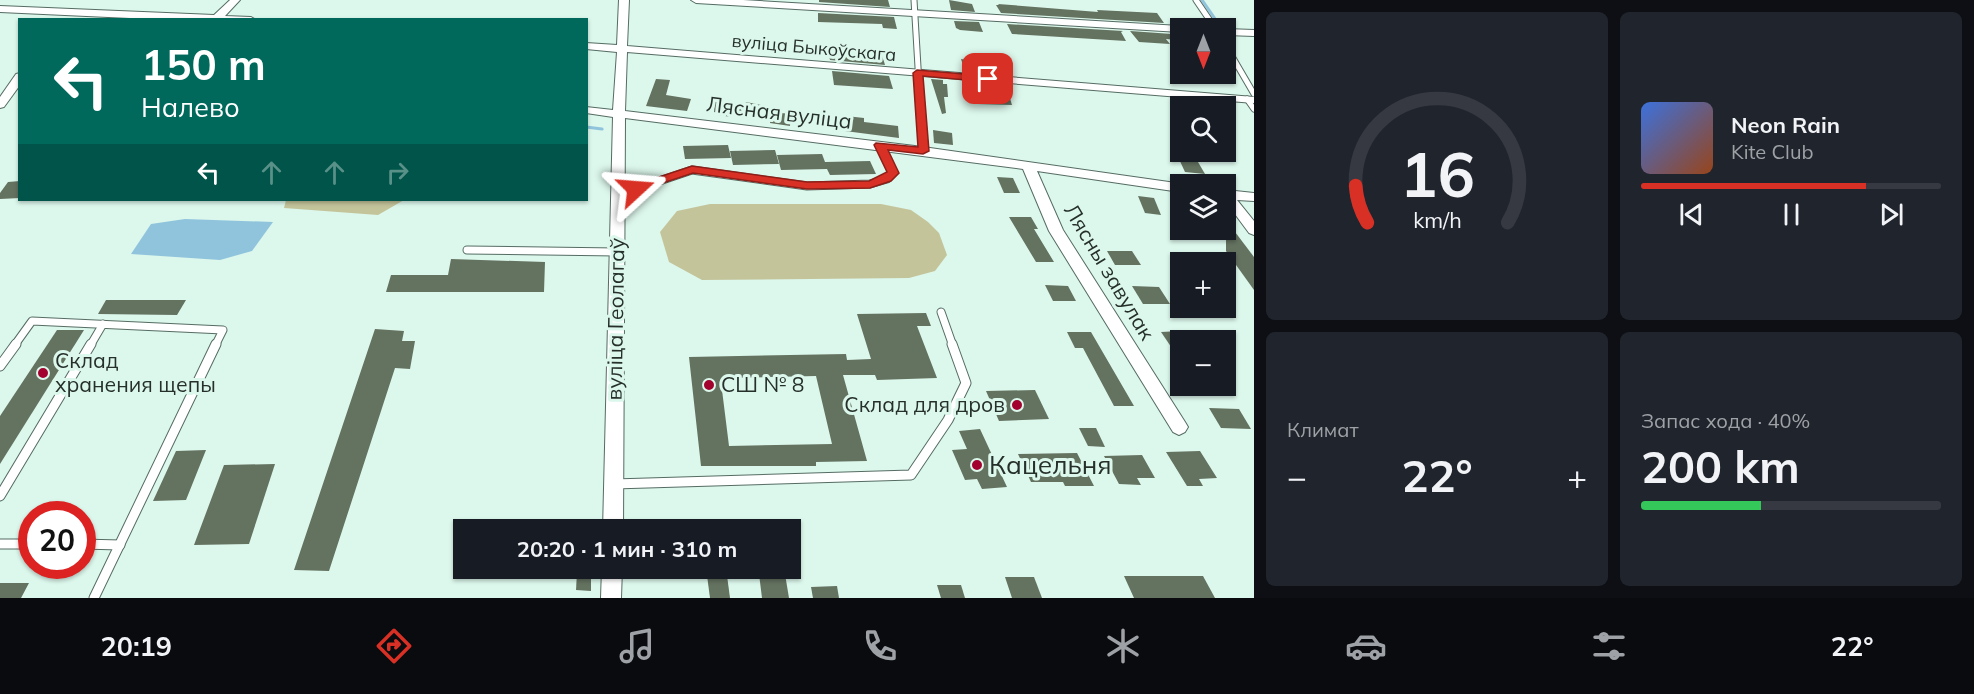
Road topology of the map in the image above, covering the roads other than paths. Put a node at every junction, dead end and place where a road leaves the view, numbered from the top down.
1 (98, 0) edge
2 (235, 0) edge
3 (624, 0) edge
4 (696, 0) edge
5 (914, 0) edge
6 (1196, 0) edge
7 (0, 9) edge
8 (84, 12) junction
9 (915, 13) junction
10 (77, 18) edge
11 (217, 18) edge
12 (1208, 18) edge
13 (1170, 28) edge
14 (1236, 32) edge
15 (1254, 33) edge
16 (588, 46) edge
17 (621, 48) junction
18 (1236, 67) edge
19 (917, 73) junction
20 (18, 79) edge
21 (1252, 100) edge
22 (0, 105) edge
23 (588, 110) edge
24 (618, 113) junction
25 (880, 145) junction
26 (923, 151) junction
27 (1028, 166) junction
28 (1170, 187) edge
29 (618, 195) junction
30 (1236, 195) edge
31 (1254, 197) edge
32 (1236, 207) edge
33 (1254, 230) edge
34 (467, 250) dead end
35 (617, 252) junction
36 (941, 312) dead end
37 (103, 324) junction
38 (0, 366) edge
39 (1179, 427) dead end
40 (614, 484) junction
41 (0, 496) edge
42 (613, 519) edge
43 (0, 544) edge
44 (18, 544) edge
45 (96, 544) edge
46 (120, 545) junction
47 (612, 579) edge
48 (94, 598) edge
49 (611, 598) edge

1 - 8 street
2 - 11 street
3 - 17 street, вуліца Геолагаў
4 - 9 street
5 - 9 lane
6 - 12 lane
7 - 8 street
8 - 10 street
8 - 11 street
9 - 13 street
9 - 19 lane
14 - 15 street
16 - 17 street, вуліца Быкоўскага
17 - 19 street, вуліца Быкоўскага
17 - 24 street, вуліца Геолагаў
18 - 21 lane
19 - 21 street, вуліца Быкоўскага
19 - 26 lane
20 - 22 street
23 - 24 street, Лясная вуліца
24 - 25 street, Лясная вуліца
24 - 29 street, вуліца Геолагаў
25 - 26 street, Лясная вуліца
25 - 29 lane
26 - 27 street, Лясная вуліца
27 - 28 street, Лясная вуліца
27 - 39 street, Лясны завулак
29 - 35 street, вуліца Геолагаў
30 - 31 street
32 - 33 street
34 - 35 lane
35 - 40 street, вуліца Геолагаў
36 - 40 lane
37 - 38 lane
37 - 41 lane
37 - 46 lane
40 - 42 street, вуліца Геолагаў
43 - 44 lane
45 - 46 lane
46 - 48 lane
47 - 49 street

